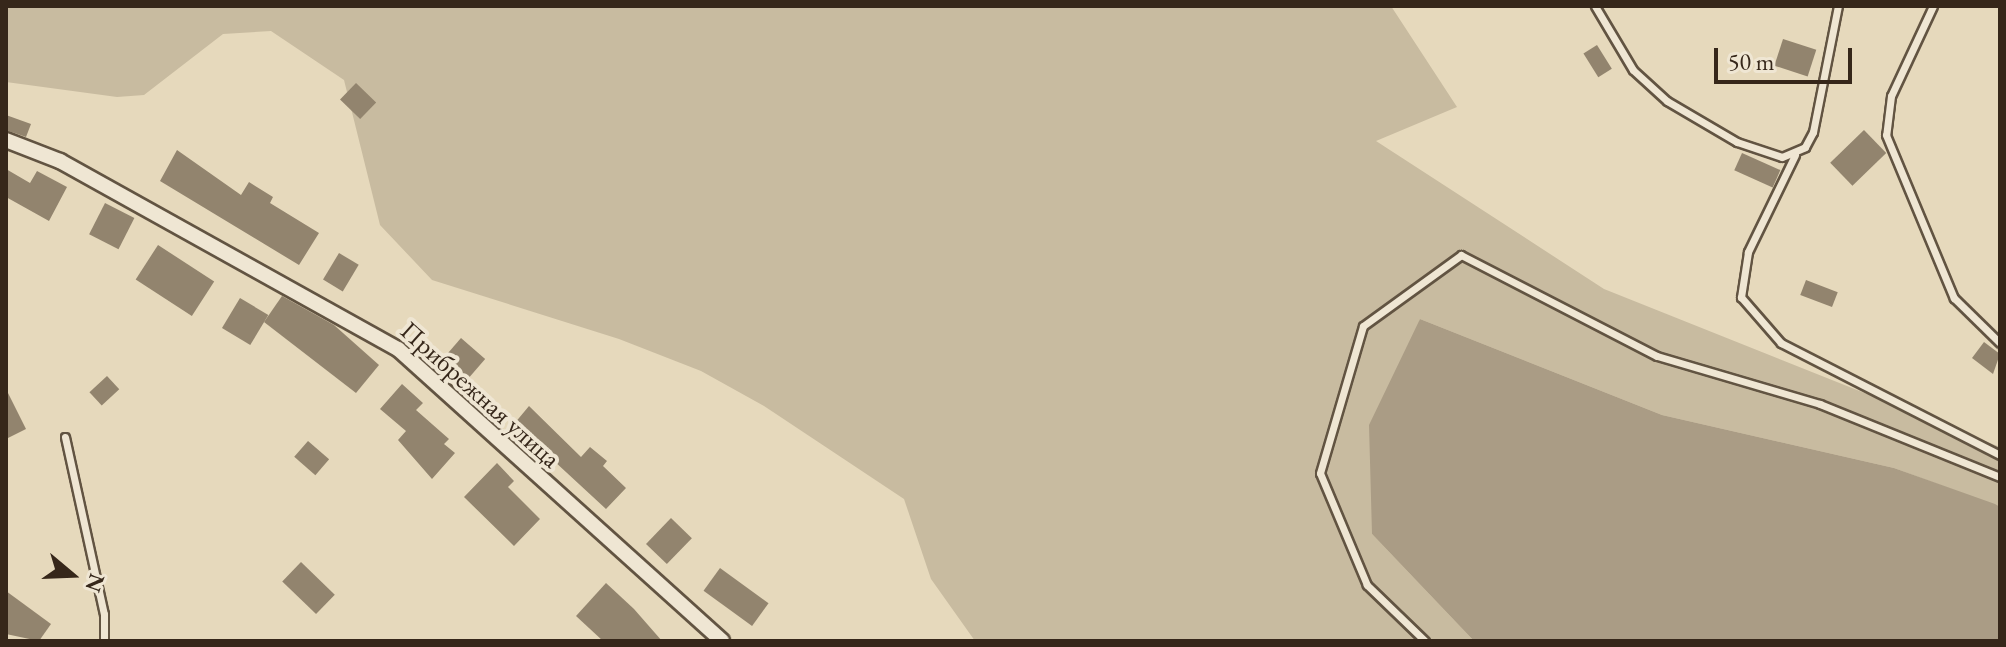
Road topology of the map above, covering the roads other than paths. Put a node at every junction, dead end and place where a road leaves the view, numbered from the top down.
1 (1595, 6) edge
2 (1838, 6) edge
3 (1933, 6) edge
4 (6, 140) edge
5 (1795, 155) junction
6 (2000, 343) edge
7 (65, 437) dead end
8 (2000, 455) edge
9 (2000, 477) edge
10 (104, 641) edge
11 (722, 641) edge
12 (1425, 641) edge

1 - 5 lane
2 - 5 lane
3 - 6 lane
4 - 11 street, Прибрежная улица
5 - 8 lane
7 - 10 lane
9 - 12 lane

